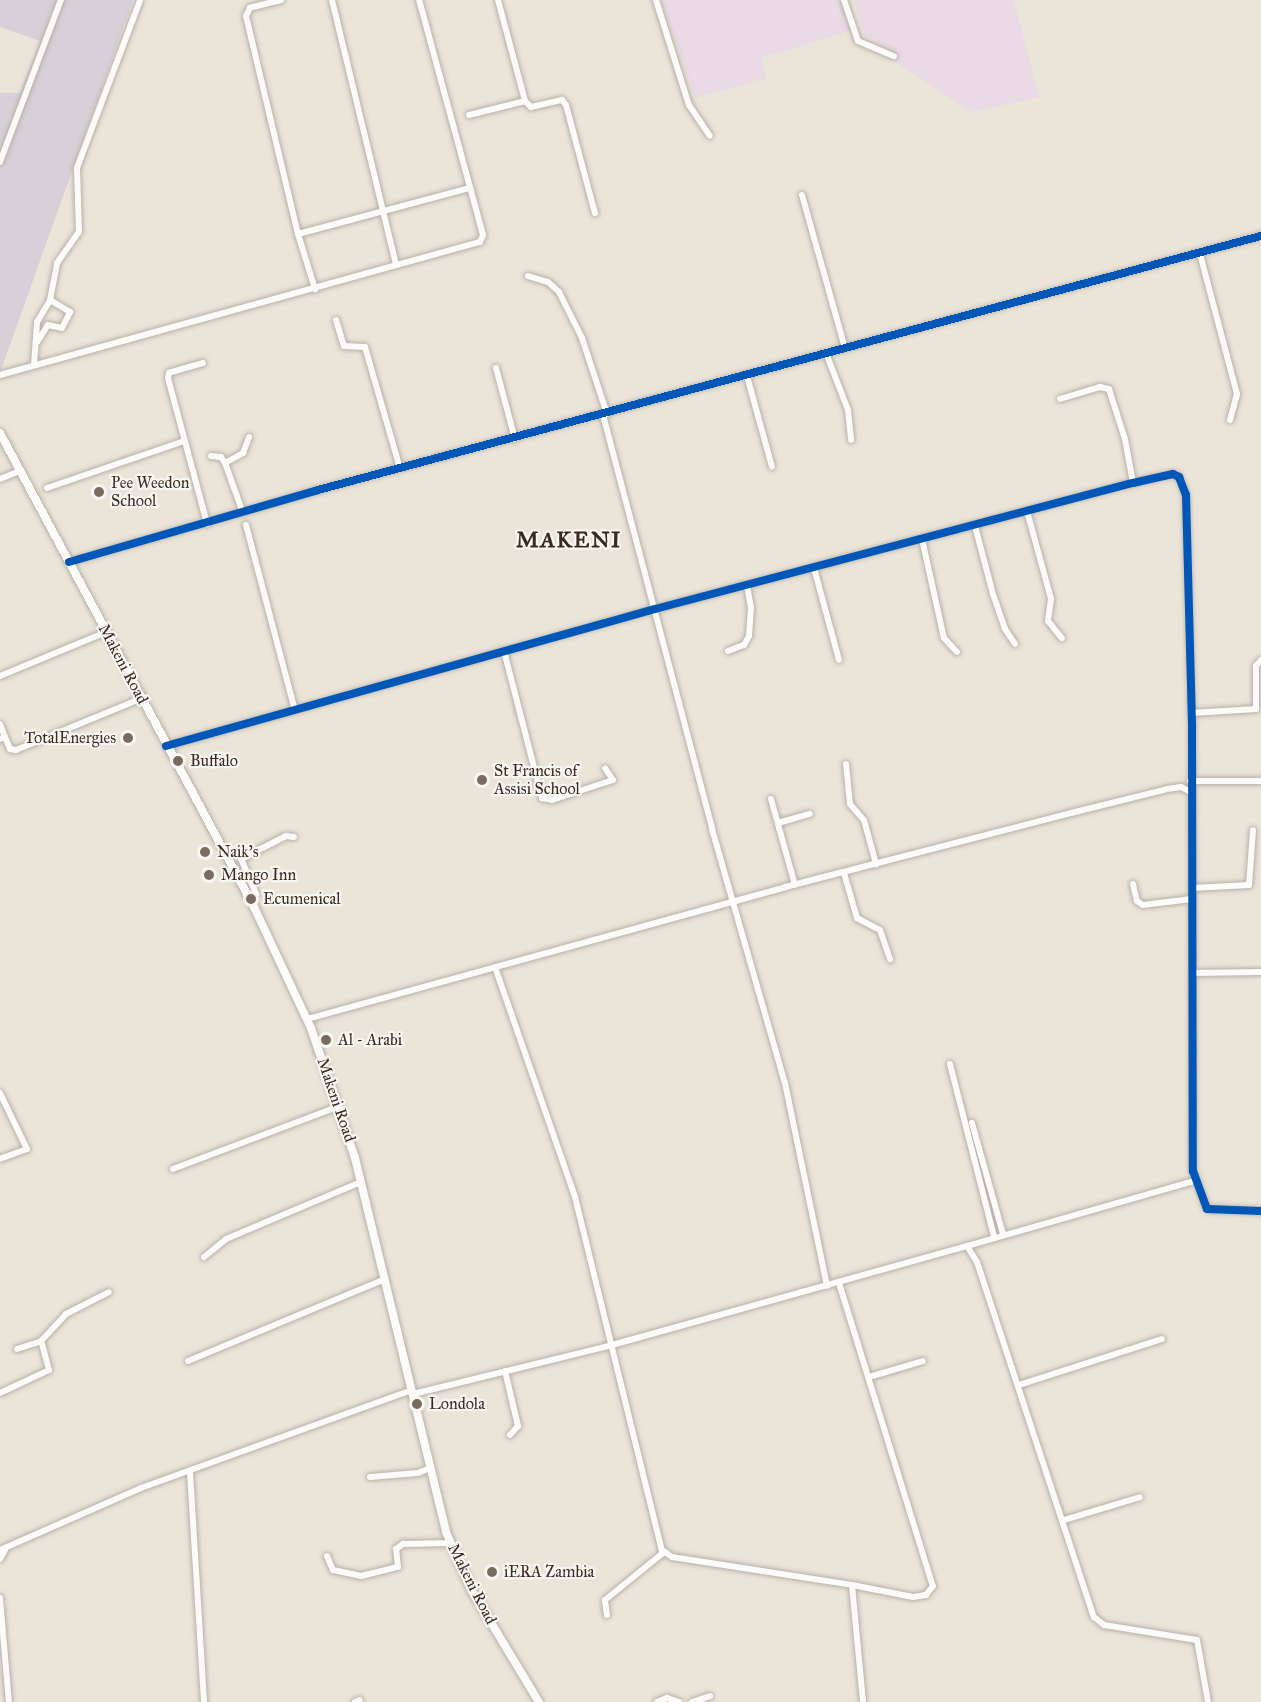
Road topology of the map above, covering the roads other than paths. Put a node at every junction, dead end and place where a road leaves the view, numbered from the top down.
1 (61, 0) edge
2 (140, 0) edge
3 (281, 0) edge
4 (332, 0) edge
5 (419, 0) edge
6 (498, 0) edge
7 (656, 0) edge
8 (844, 0) edge
9 (894, 56) dead end
10 (525, 101) junction
11 (469, 115) dead end
12 (710, 136) dead end
13 (0, 162) edge
14 (470, 188) junction
15 (802, 195) dead end
16 (384, 209) junction
17 (595, 213) dead end
18 (298, 234) junction
19 (1261, 236) edge
20 (1200, 254) junction
21 (396, 265) junction
22 (528, 276) dead end
23 (315, 289) junction
24 (50, 300) junction
25 (336, 320) dead end
26 (35, 347) junction
27 (845, 348) junction
28 (826, 353) junction
29 (203, 363) dead end
30 (34, 365) junction
31 (496, 368) dead end
32 (0, 375) edge
33 (747, 376) junction
34 (1060, 399) dead end
35 (605, 415) junction
36 (1230, 420) dead end
37 (0, 433) edge
38 (249, 437) dead end
39 (515, 440) junction
40 (851, 440) dead end
41 (184, 441) junction
42 (211, 456) dead end
43 (225, 462) junction
44 (772, 467) dead end
45 (400, 468) junction
46 (20, 471) junction
47 (0, 479) edge
48 (1133, 483) junction
49 (47, 488) dead end
50 (1027, 511) junction
51 (243, 513) junction
52 (207, 524) junction
53 (246, 525) dead end
54 (975, 526) junction
55 (922, 539) junction
56 (69, 562) junction
57 (814, 568) junction
58 (747, 586) junction
59 (655, 609) junction
60 (106, 632) junction
61 (1062, 638) dead end
62 (1015, 644) dead end
63 (504, 651) junction
64 (728, 651) dead end
65 (957, 652) dead end
66 (839, 660) dead end
67 (1261, 660) edge
68 (0, 676) edge
69 (142, 698) junction
70 (294, 707) junction
71 (1191, 713) junction
72 (0, 724) edge
73 (3, 738) edge
74 (166, 746) junction
75 (846, 764) dead end
76 (605, 768) dead end
77 (1261, 781) edge
78 (1190, 782) junction
79 (1189, 792) junction
80 (771, 798) dead end
81 (810, 814) dead end
82 (778, 823) junction
83 (1253, 830) dead end
84 (294, 837) dead end
85 (876, 864) junction
86 (844, 873) junction
87 (1133, 884) dead end
88 (795, 885) junction
89 (1192, 888) junction
90 (248, 897) junction
91 (1192, 899) junction
92 (735, 901) junction
93 (890, 959) dead end
94 (495, 967) junction
95 (1261, 972) edge
96 (1193, 973) junction
97 (307, 1019) junction
98 (950, 1064) dead end
99 (0, 1093) edge
100 (340, 1106) junction
101 (972, 1123) dead end
102 (0, 1160) edge
103 (173, 1169) dead end
104 (1197, 1180) junction
105 (361, 1182) junction
106 (1261, 1211) edge
107 (1002, 1234) junction
108 (994, 1236) junction
109 (967, 1246) junction
110 (204, 1257) dead end
111 (386, 1279) junction
112 (838, 1284) junction
113 (827, 1286) junction
114 (109, 1292) dead end
115 (1162, 1339) dead end
116 (41, 1341) junction
117 (612, 1345) junction
118 (17, 1349) dead end
119 (188, 1360) dead end
120 (923, 1361) dead end
121 (505, 1371) junction
122 (868, 1377) junction
123 (1019, 1385) junction
124 (412, 1392) junction
125 (0, 1393) edge
126 (510, 1435) dead end
127 (430, 1468) junction
128 (190, 1472) junction
129 (370, 1477) dead end
130 (1140, 1497) dead end
131 (1064, 1520) junction
132 (450, 1543) junction
133 (3, 1550) edge
134 (664, 1552) junction
135 (327, 1556) dead end
136 (0, 1559) edge
137 (852, 1585) junction
138 (0, 1598) edge
139 (606, 1615) dead end
140 (8, 1670) junction
141 (0, 1673) edge
142 (710, 1696) dead end
143 (9, 1702) edge
144 (204, 1702) edge
145 (539, 1702) edge
146 (657, 1702) edge
147 (679, 1702) edge
148 (692, 1702) edge
149 (863, 1702) edge
150 (1208, 1702) edge

1 - 13 street
2 - 24 street
3 - 18 street
4 - 16 street
5 - 14 street
6 - 10 street
7 - 12 street
8 - 9 street
10 - 11 street
10 - 17 street
14 - 16 street
14 - 21 street
15 - 27 street
16 - 18 street
16 - 21 street
18 - 23 street
19 - 20 street
20 - 27 street
20 - 36 street
21 - 23 street
22 - 35 street
23 - 30 street
24 - 26 street
24 - 26 street
25 - 45 street
26 - 30 street
27 - 28 street
28 - 33 street
28 - 40 street
29 - 41 street
30 - 32 street
31 - 39 street
33 - 35 street
33 - 44 street
34 - 48 street
35 - 39 street
35 - 59 street
37 - 46 main road, Makeni Road
38 - 43 street
39 - 45 street
41 - 49 street
41 - 52 street
42 - 43 street
43 - 51 street
45 - 51 street
46 - 47 street
46 - 56 main road, Makeni Road
48 - 50 street
48 - 71 street
50 - 54 street
50 - 61 street
51 - 52 street
52 - 56 street
53 - 70 street
54 - 55 street
54 - 62 street
55 - 57 street
55 - 65 street
56 - 60 main road, Makeni Road
57 - 58 street
57 - 66 street
58 - 59 street
58 - 64 street
59 - 63 street
59 - 92 street
60 - 68 street
60 - 69 main road, Makeni Road
63 - 70 street
63 - 76 street
67 - 71 street
69 - 73 street
69 - 74 main road, Makeni Road
70 - 74 street
71 - 78 street
72 - 73 street
74 - 90 main road, Makeni Road
75 - 85 street
77 - 78 street
78 - 79 street
79 - 85 street
79 - 89 street
80 - 82 street
81 - 82 street
82 - 88 street
83 - 89 street
84 - 90 street
85 - 86 street
86 - 88 street
86 - 93 street
87 - 91 street
88 - 92 street
89 - 91 street
90 - 97 main road, Makeni Road
91 - 96 street
92 - 94 street
92 - 113 street
94 - 97 street
94 - 117 street
95 - 96 street
96 - 104 street
97 - 100 main road, Makeni Road
98 - 108 street
99 - 102 street
100 - 103 street
100 - 105 main road, Makeni Road
101 - 107 street
104 - 106 street
104 - 107 street
105 - 110 street
105 - 111 main road, Makeni Road
107 - 108 street
108 - 109 street
109 - 112 street
109 - 123 street
111 - 119 street
111 - 124 main road, Makeni Road
112 - 113 street
112 - 122 street
113 - 117 street
114 - 116 street
115 - 123 street
116 - 118 street
116 - 125 street
117 - 121 street
117 - 134 street
120 - 122 street
121 - 124 street
121 - 126 street
122 - 137 street
123 - 131 street
124 - 127 main road, Makeni Road
124 - 128 street
127 - 129 street
127 - 132 main road, Makeni Road
128 - 133 street
128 - 144 street
130 - 131 street
131 - 150 street
132 - 135 street
132 - 145 main road, Makeni Road
133 - 136 street
134 - 137 street
134 - 139 street
137 - 149 street
138 - 140 street
140 - 141 street
140 - 143 street
142 - 148 street
146 - 147 street

